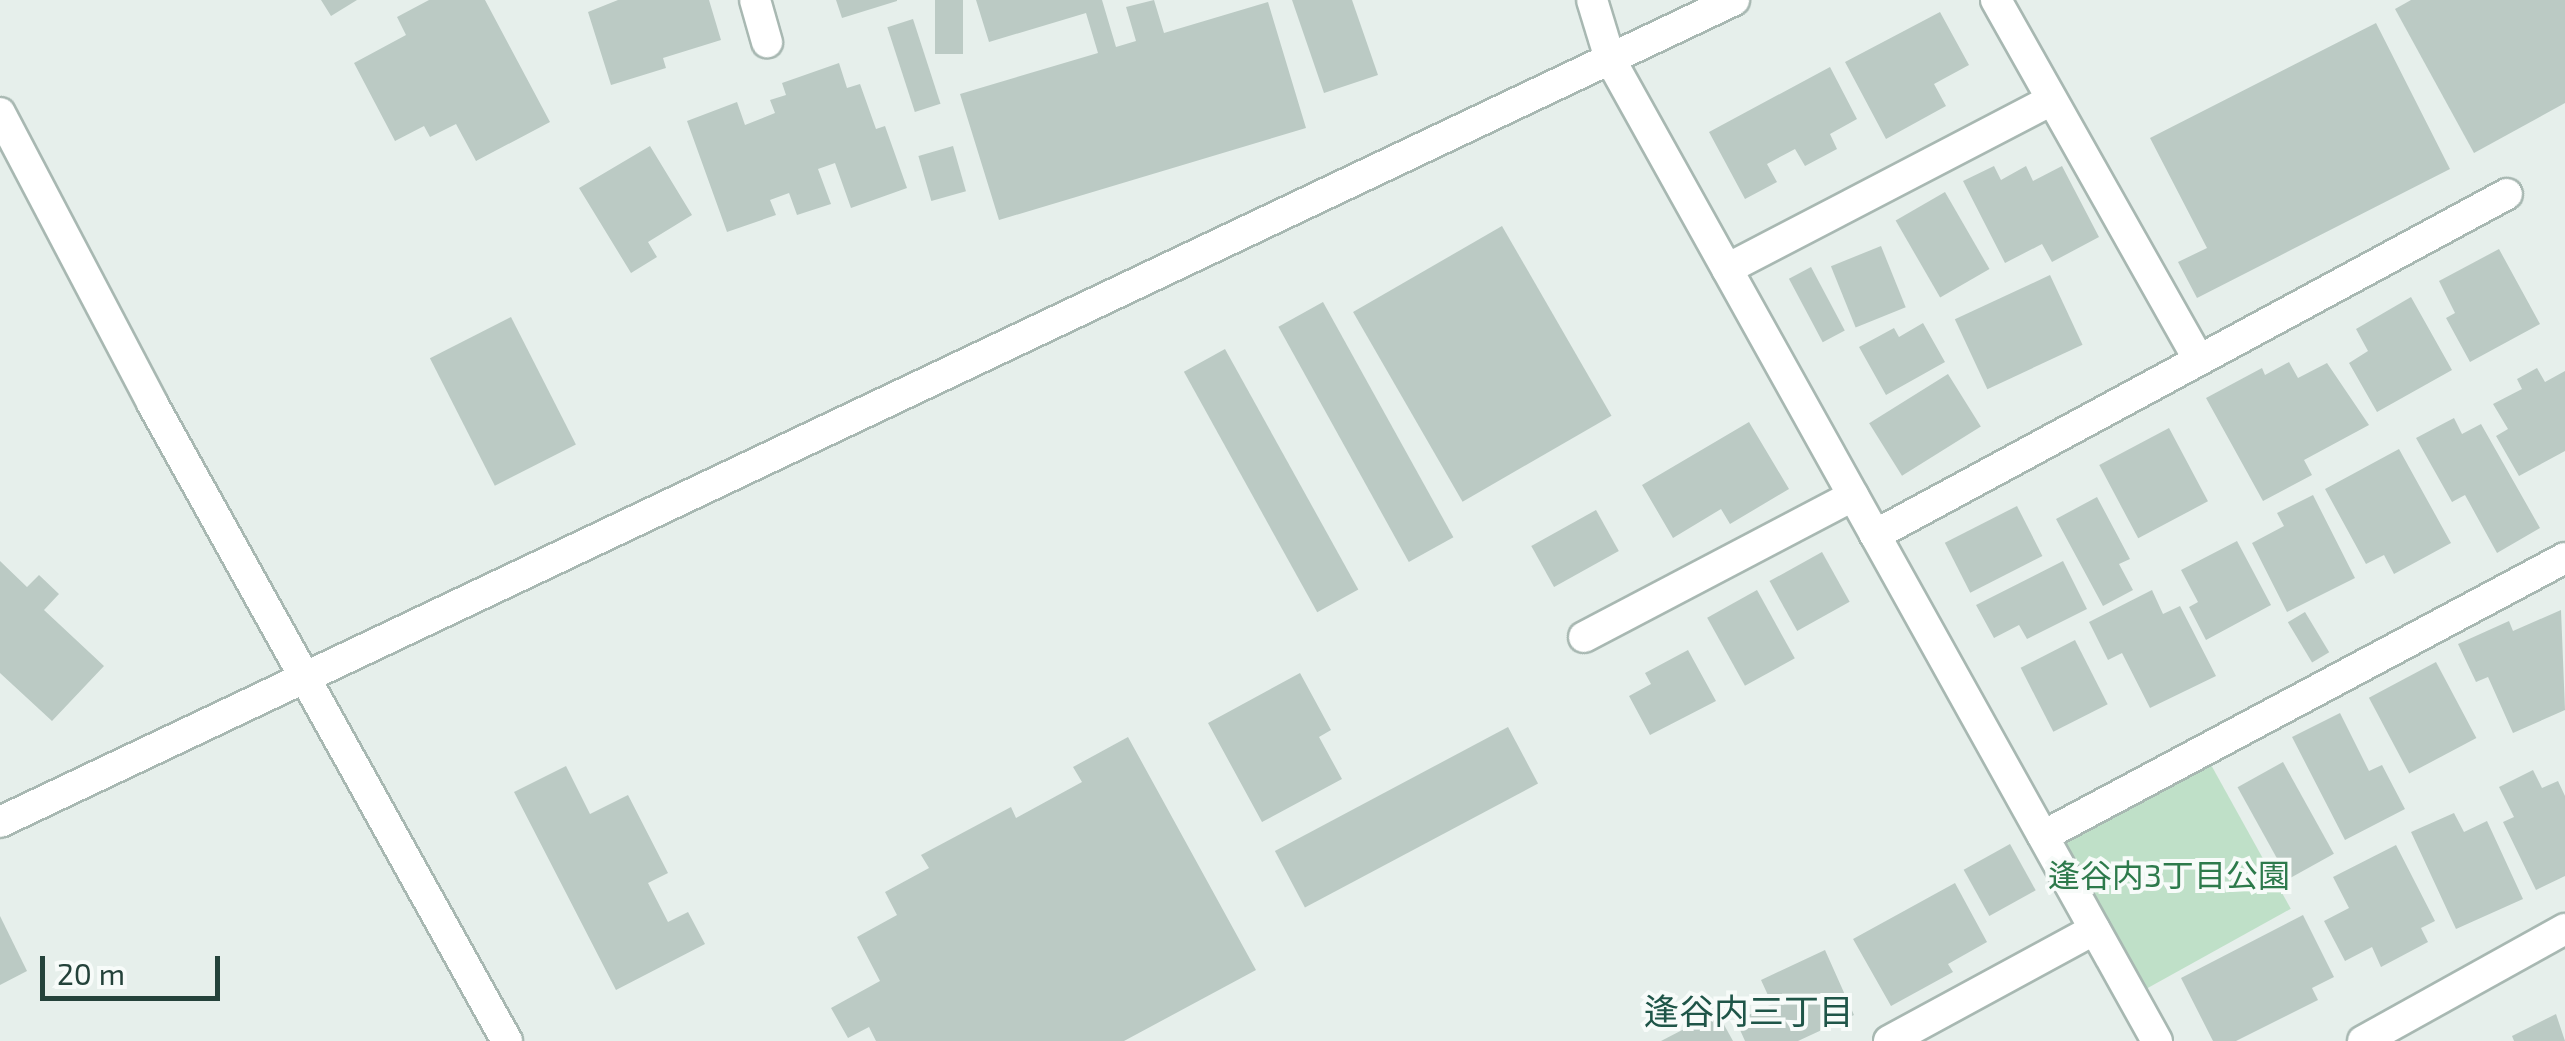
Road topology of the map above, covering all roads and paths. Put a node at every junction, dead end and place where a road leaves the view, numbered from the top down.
1 (754, 0) edge
2 (1592, 0) edge
3 (1734, 0) edge
4 (1996, 0) edge
5 (767, 42) dead end
6 (1610, 59) junction
7 (2050, 102) junction
8 (0, 114) edge
9 (2507, 194) dead end
10 (1727, 269) junction
11 (2196, 357) junction
12 (1854, 496) junction
13 (1875, 534) junction
14 (2565, 558) edge
15 (1584, 637) dead end
16 (307, 678) junction
17 (0, 822) edge
18 (2043, 836) junction
19 (2565, 929) edge
20 (2095, 930) junction
21 (508, 1041) edge
22 (1888, 1041) edge
23 (2157, 1041) edge
24 (2364, 1041) edge

1 - 5 street
2 - 6 street
3 - 6 street
4 - 7 street
6 - 10 street
6 - 16 street
7 - 10 street
7 - 11 street
8 - 16 street
9 - 11 street
10 - 12 street
11 - 13 street
12 - 13 street
12 - 15 street
13 - 18 street
14 - 18 street
16 - 17 street
16 - 21 street
18 - 20 street
19 - 24 street
20 - 22 street
20 - 23 street

